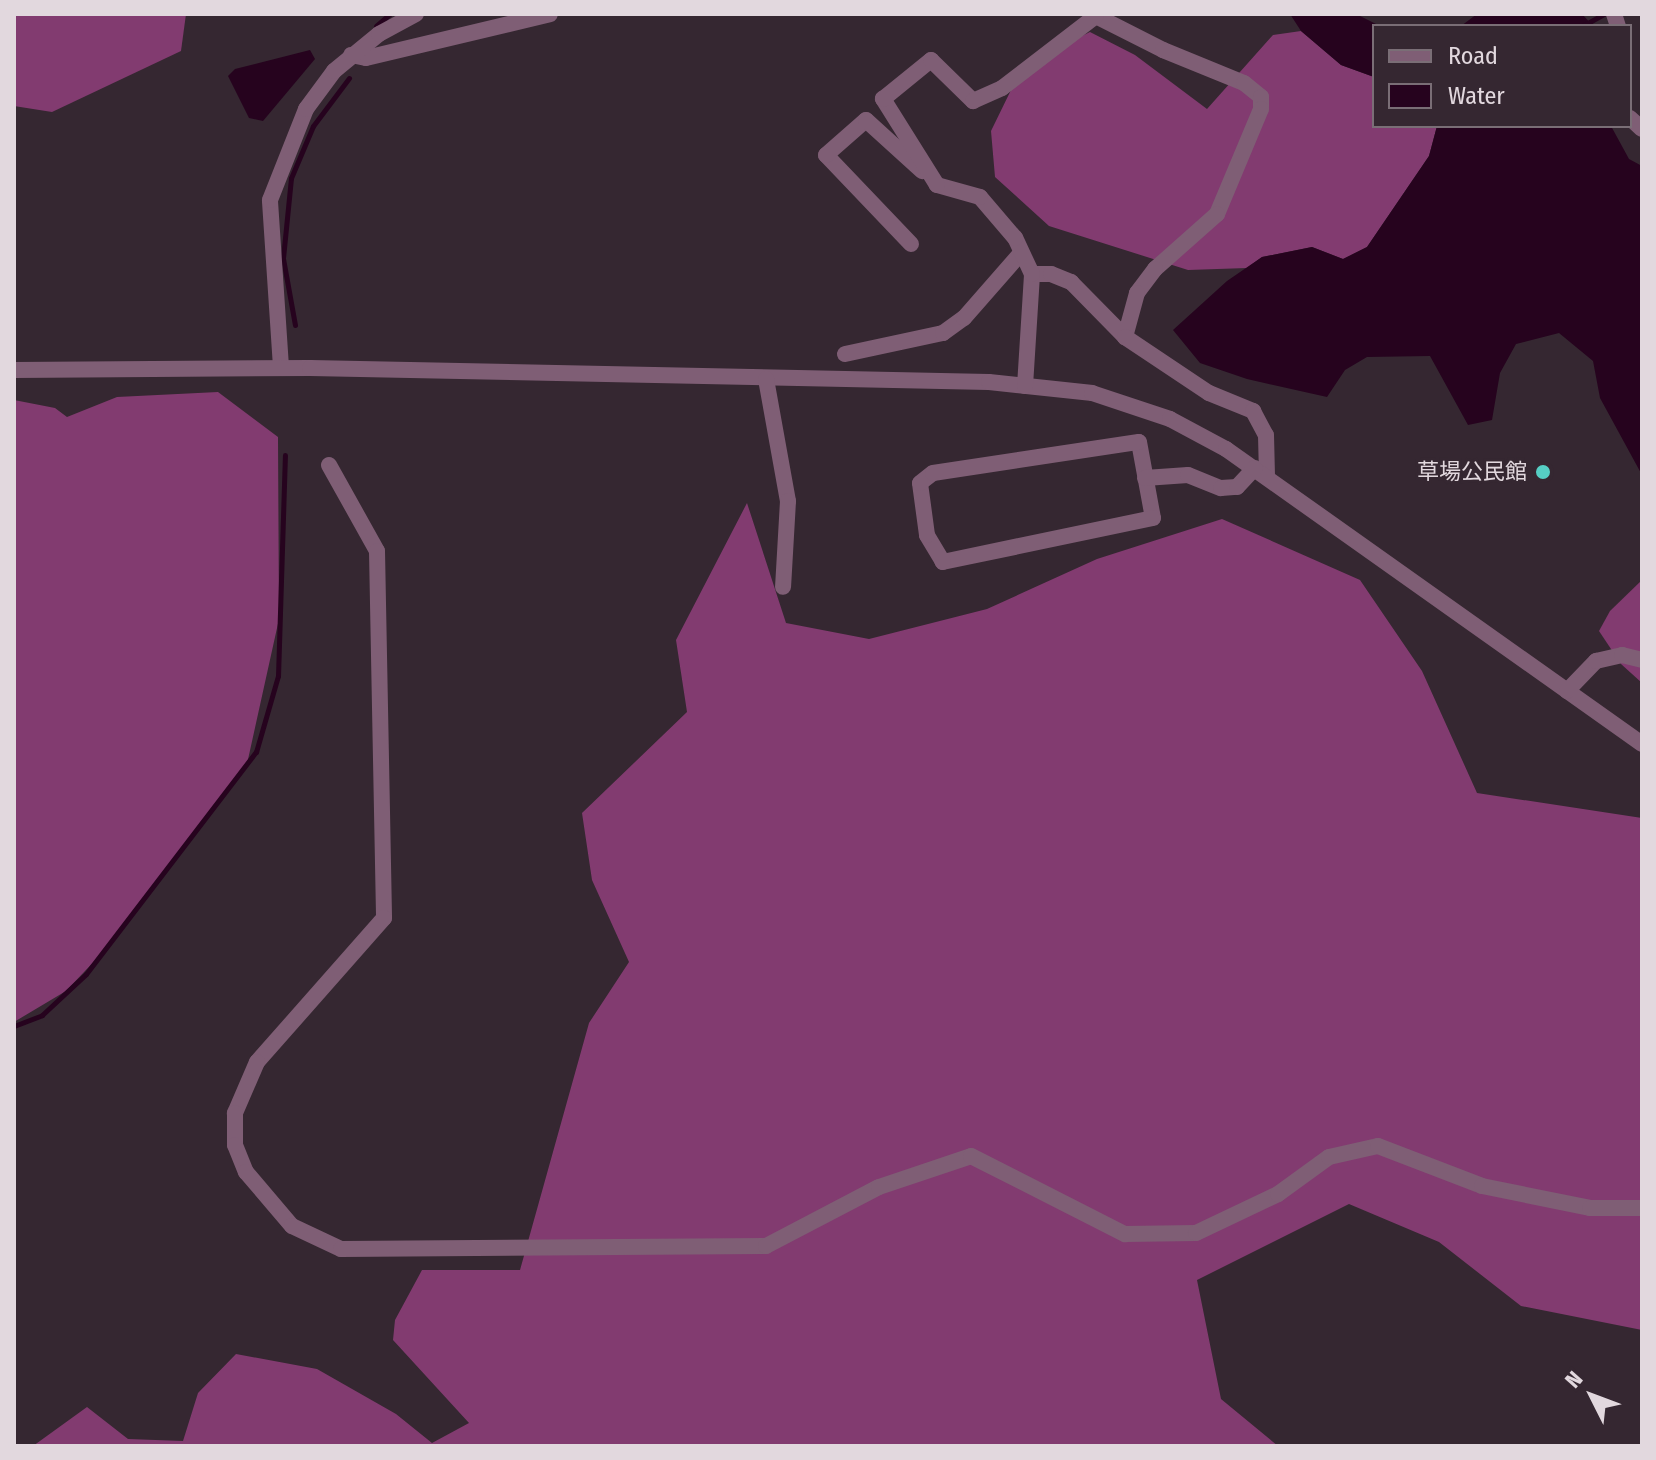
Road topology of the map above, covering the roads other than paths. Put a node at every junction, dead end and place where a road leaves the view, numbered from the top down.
1 (416, 14) edge
2 (550, 14) edge
3 (1094, 15) edge
4 (351, 55) junction
5 (937, 185) junction
6 (911, 244) dead end
7 (1020, 254) junction
8 (1032, 274) junction
9 (1125, 337) junction
10 (845, 354) dead end
11 (281, 367) junction
12 (14, 370) edge
13 (766, 379) junction
14 (1025, 386) junction
15 (329, 465) dead end
16 (1261, 472) junction
17 (1145, 478) junction
18 (783, 587) dead end
19 (1642, 660) edge
20 (1567, 691) junction
21 (1642, 744) edge
22 (1642, 1208) edge

1 - 4 street
2 - 4 street
3 - 5 street
3 - 9 street
4 - 11 street
5 - 6 street
5 - 7 street
7 - 8 street
7 - 10 street
8 - 9 street
8 - 14 street
9 - 16 street
11 - 12 street
11 - 13 street
13 - 14 street
13 - 18 street
14 - 16 street
15 - 22 street
16 - 17 street
16 - 20 street
17 - 17 street
19 - 20 street
20 - 21 street

